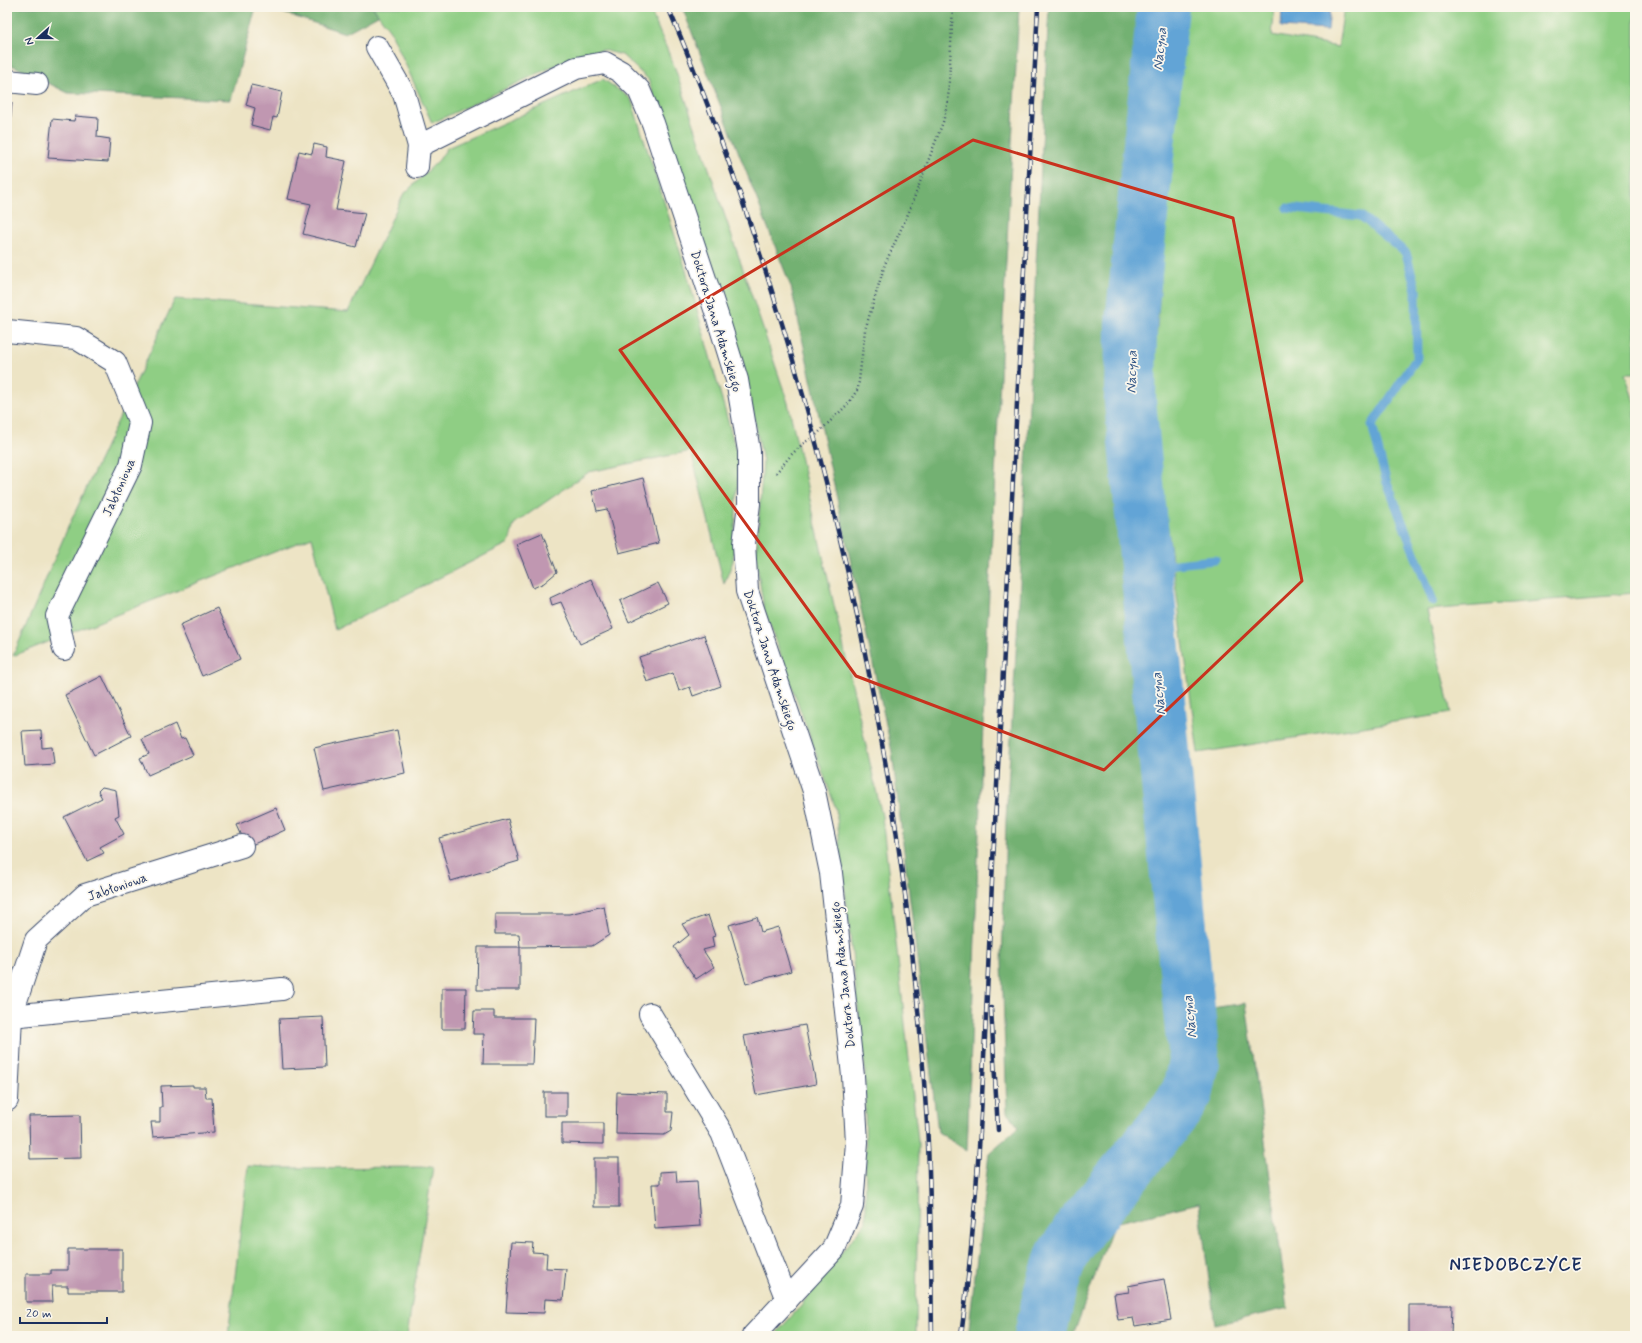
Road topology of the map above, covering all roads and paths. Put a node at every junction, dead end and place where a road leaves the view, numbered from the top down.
1 (953, 7) edge
2 (377, 47) dead end
3 (7, 80) edge
4 (37, 84) dead end
5 (419, 146) junction
6 (417, 168) dead end
7 (7, 331) edge
8 (749, 504) junction
9 (64, 650) dead end
10 (242, 846) dead end
11 (282, 989) dead end
12 (650, 1014) dead end
13 (11, 1016) junction
14 (7, 1100) edge
15 (787, 1300) junction
16 (754, 1336) edge

1 - 8 path
2 - 5 street
3 - 4 street
5 - 6 street
5 - 8 street, Doktora Jana Adamskiego
7 - 9 street, Jabłoniowa
8 - 15 street, Doktora Jana Adamskiego
10 - 13 street, Jabłoniowa
11 - 13 street
12 - 15 street
13 - 14 street, Jabłoniowa
15 - 16 street, Doktora Jana Adamskiego

